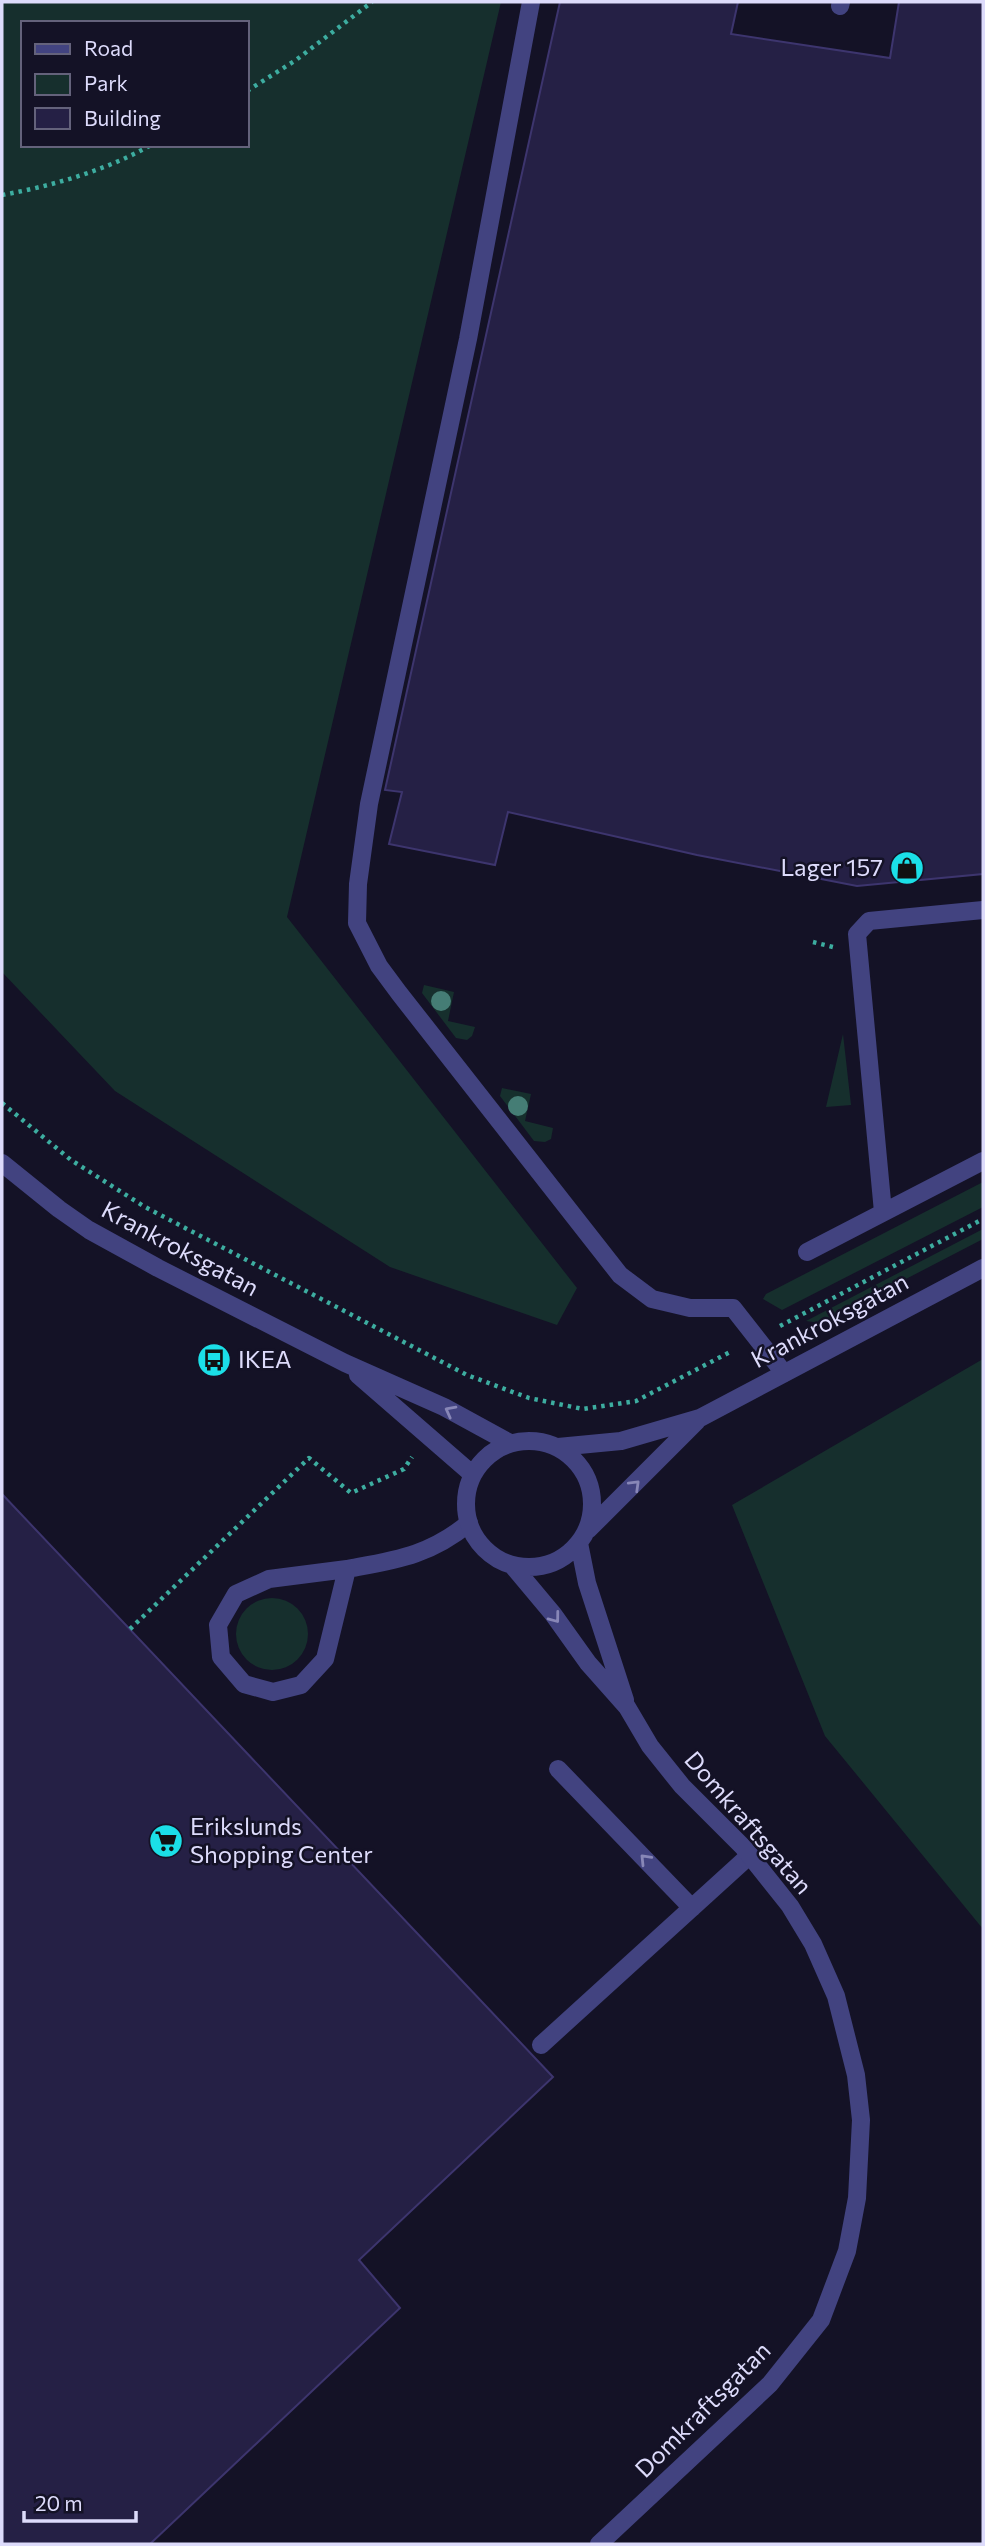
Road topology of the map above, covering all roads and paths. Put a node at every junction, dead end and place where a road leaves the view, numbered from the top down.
1 (372, 2) edge
2 (531, 2) edge
3 (248, 90) edge
4 (146, 147) edge
5 (2, 195) edge
6 (983, 910) edge
7 (813, 942) dead end
8 (834, 960) dead end
9 (2, 1104) edge
10 (983, 1161) edge
11 (2, 1163) edge
12 (884, 1212) junction
13 (983, 1219) edge
14 (807, 1252) dead end
15 (983, 1268) edge
16 (756, 1338) junction
17 (345, 1363) junction
18 (783, 1373) junction
19 (467, 1375) junction
20 (444, 1407) junction
21 (699, 1418) junction
22 (427, 1435) junction
23 (510, 1443) junction
24 (558, 1447) junction
25 (472, 1474) junction
26 (468, 1524) junction
27 (582, 1538) junction
28 (512, 1565) junction
29 (347, 1569) junction
30 (130, 1629) dead end
31 (627, 1707) junction
32 (558, 1769) dead end
33 (750, 1855) junction
34 (692, 1908) junction
35 (541, 2045) dead end
36 (599, 2544) edge

1 - 3 path
2 - 16 street
4 - 5 path
6 - 12 street
7 - 8 path
9 - 19 path
10 - 12 street
11 - 17 street, Krankroksgatan
12 - 14 street
13 - 16 path
15 - 18 street, Krankroksgatan
16 - 18 street
16 - 19 path
17 - 20 street, Krankroksgatan
17 - 22 street, Krankroksgatan
18 - 21 street, Krankroksgatan
19 - 20 path
23 -> 20 street, Krankroksgatan
21 - 24 street, Krankroksgatan
27 -> 21 street, Krankroksgatan
22 - 25 street, Krankroksgatan
22 - 30 path
23 - 24 street
23 - 25 street
24 - 27 street
25 - 26 street
26 - 28 street
26 - 29 street
27 - 28 street
27 - 31 street, Domkraftsgatan
28 -> 31 street, Domkraftsgatan
29 - 29 street
31 - 33 street, Domkraftsgatan
34 -> 32 street
33 - 34 street
33 - 36 street, Domkraftsgatan
34 - 35 street

